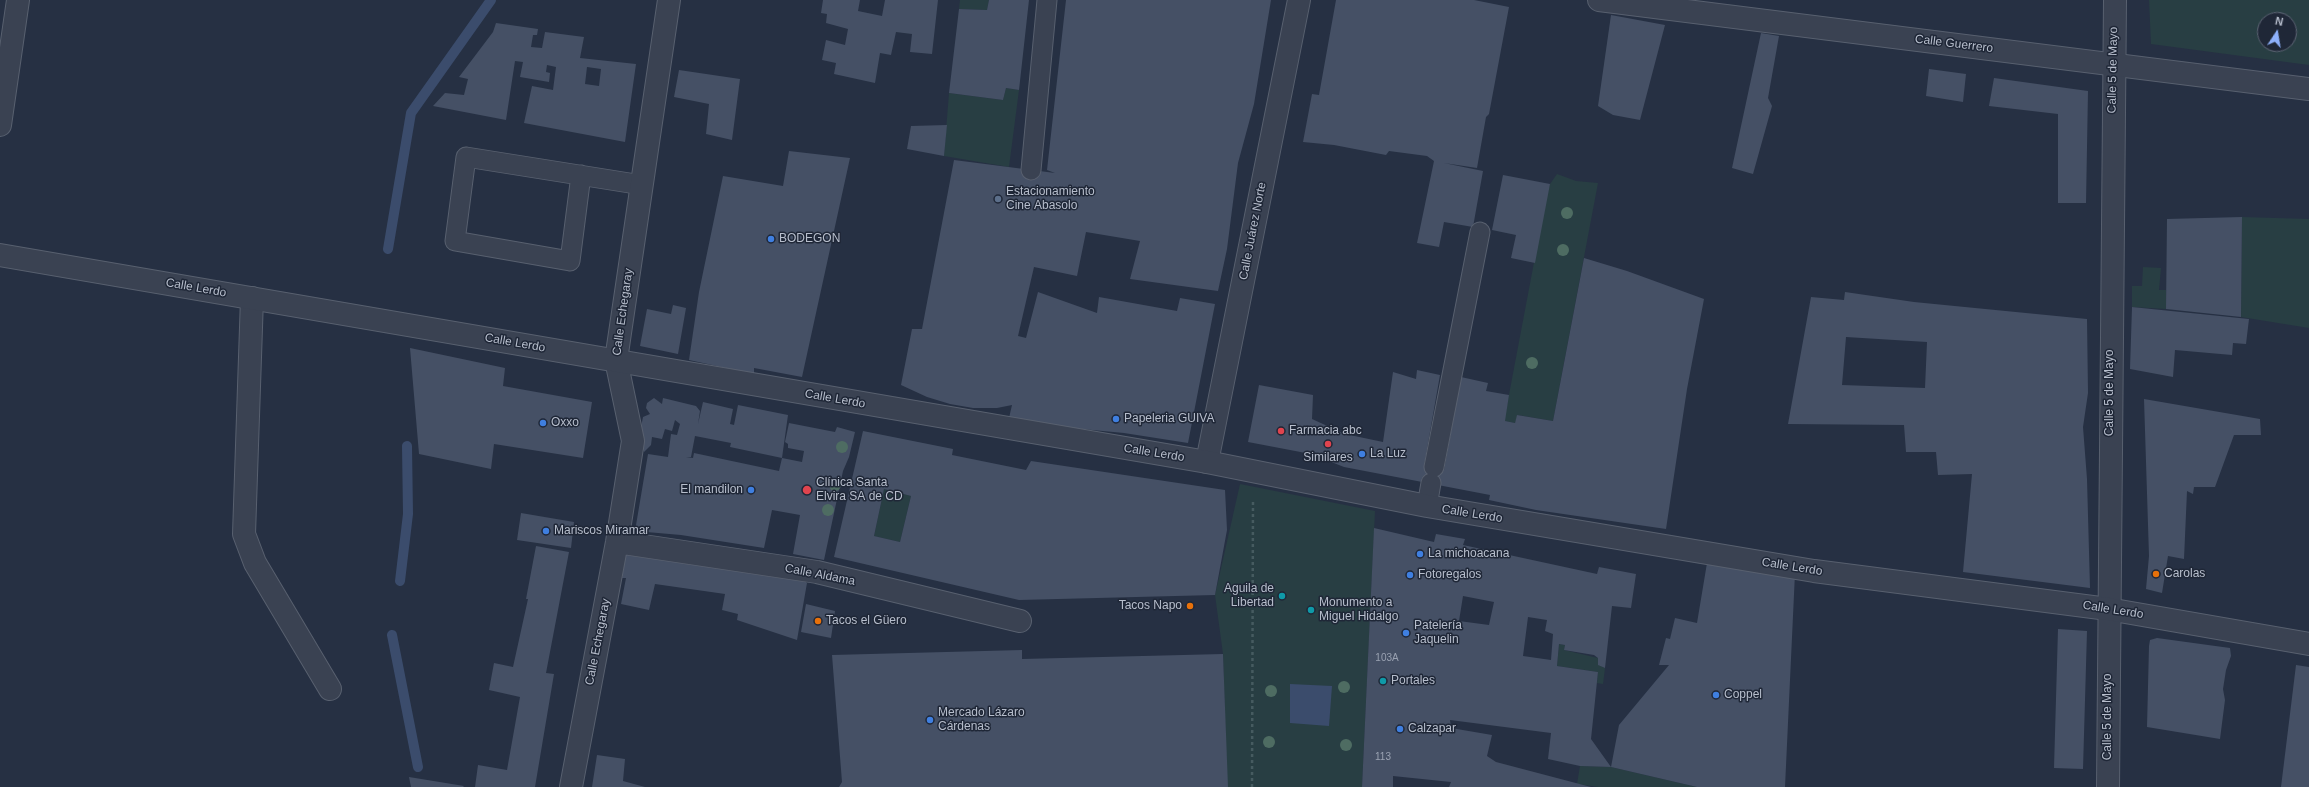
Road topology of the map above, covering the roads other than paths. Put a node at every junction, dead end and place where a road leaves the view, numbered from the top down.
1 (18, 0) edge
2 (669, 0) edge
3 (1047, 0) edge
4 (1299, 0) edge
5 (1599, 0) edge
6 (2115, 0) edge
7 (2113, 64) junction
8 (2309, 89) edge
9 (0, 126) edge
10 (1031, 170) dead end
11 (581, 175) junction
12 (642, 185) junction
13 (1480, 232) dead end
14 (0, 255) edge
15 (252, 298) junction
16 (616, 360) junction
17 (1208, 462) junction
18 (1427, 506) junction
19 (617, 542) junction
20 (2108, 609) junction
21 (1020, 620) dead end
22 (2309, 644) edge
23 (330, 689) dead end
24 (571, 787) edge
25 (2108, 787) edge

1 - 9 street
2 - 12 street, Calle Echegaray
3 - 10 lane
4 - 17 street, Calle Juárez Norte
5 - 7 street, Calle Guerrero
6 - 7 street, Calle 5 de Mayo
7 - 8 street, Calle Guerrero
7 - 20 street, Calle 5 de Mayo
11 - 11 lane
11 - 12 lane
12 - 16 street, Calle Echegaray
13 - 18 lane
14 - 15 street, Calle Lerdo
15 - 16 street, Calle Lerdo
15 - 23 street
16 - 17 street, Calle Lerdo
16 - 19 street, Calle Echegaray
17 - 18 street, Calle Lerdo
18 - 20 street, Calle Lerdo
19 - 21 street, Calle Aldama
19 - 24 street, Calle Echegaray
20 - 22 street, Calle Lerdo
20 - 25 street, Calle 5 de Mayo

